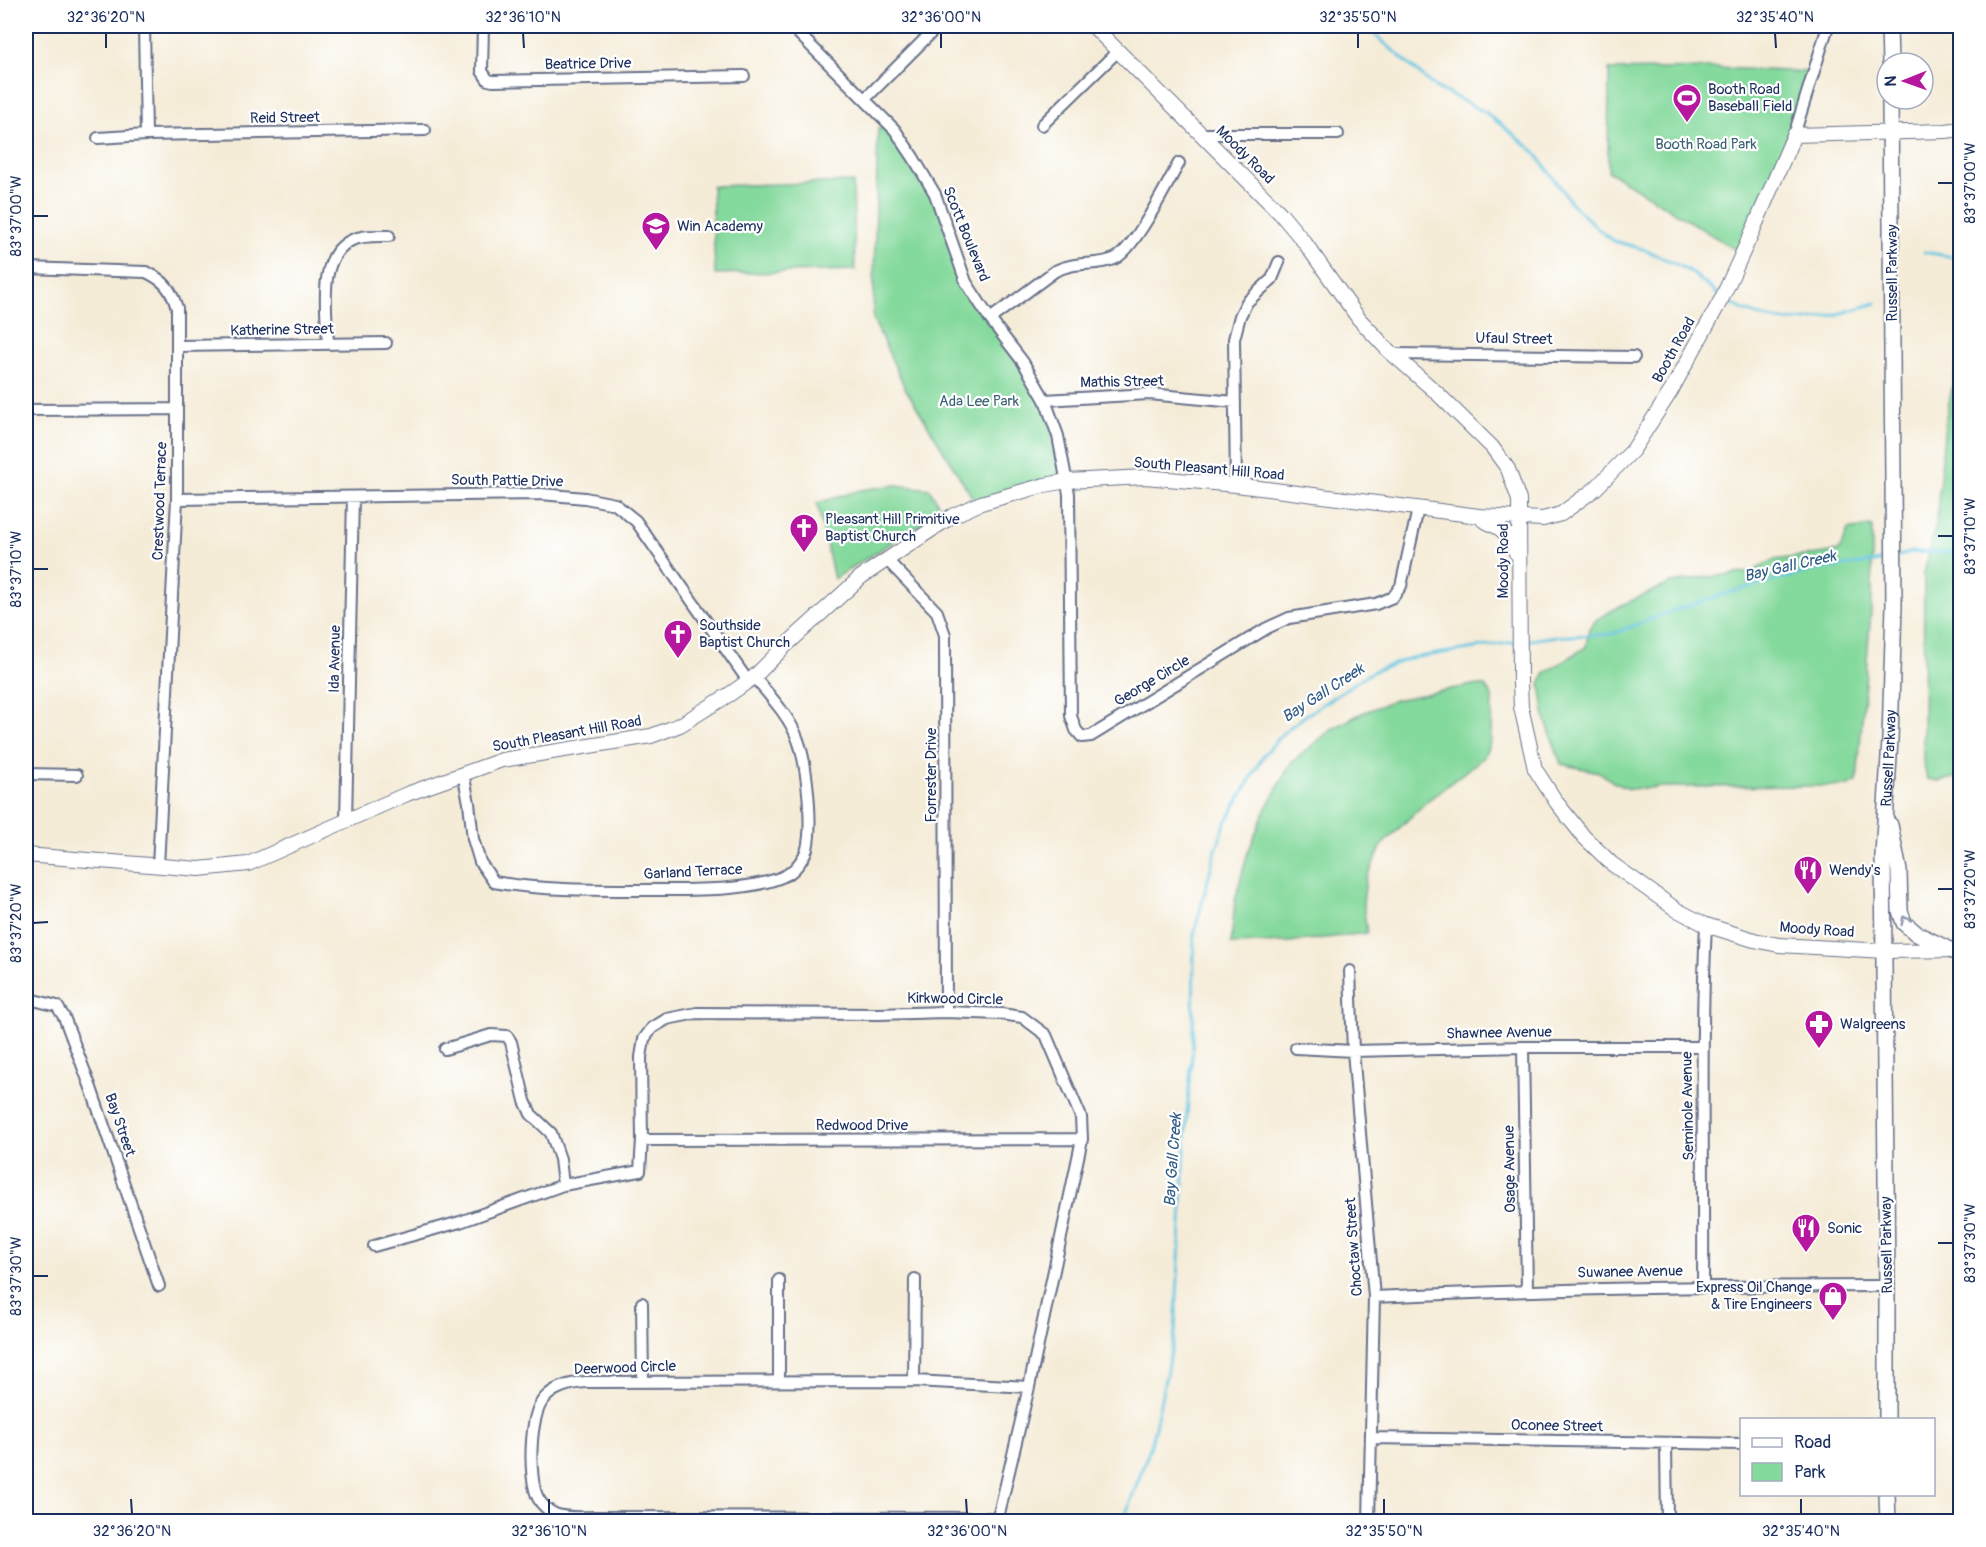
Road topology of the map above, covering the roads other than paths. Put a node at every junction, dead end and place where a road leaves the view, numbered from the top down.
1 (144, 26) edge
2 (483, 26) edge
3 (791, 26) edge
4 (938, 26) edge
5 (1093, 26) edge
6 (1828, 26) edge
7 (1889, 26) edge
8 (1118, 51) junction
9 (1890, 51) edge
10 (744, 76) dead end
11 (865, 99) junction
12 (1890, 111) edge
13 (1042, 125) dead end
14 (1960, 129) edge
15 (425, 130) dead end
16 (1891, 132) junction
17 (1201, 134) junction
18 (1338, 134) dead end
19 (146, 135) junction
20 (1794, 135) junction
21 (98, 138) dead end
22 (1179, 163) dead end
23 (389, 236) dead end
24 (1280, 262) dead end
25 (26, 268) edge
26 (990, 319) junction
27 (386, 343) dead end
28 (328, 344) junction
29 (178, 346) junction
30 (1394, 354) junction
31 (1634, 357) dead end
32 (1045, 400) junction
33 (1235, 402) junction
34 (177, 409) junction
35 (26, 410) edge
36 (1067, 481) junction
37 (1236, 485) junction
38 (353, 497) junction
39 (177, 499) junction
40 (1418, 509) junction
41 (1479, 516) junction
42 (1520, 519) junction
43 (886, 559) junction
44 (1520, 567) junction
45 (751, 679) junction
46 (463, 773) junction
47 (26, 774) edge
48 (77, 775) dead end
49 (1885, 798) junction
50 (346, 821) junction
51 (26, 855) edge
52 (158, 866) junction
53 (1706, 925) junction
54 (1885, 951) junction
55 (1956, 951) edge
56 (1350, 971) dead end
57 (26, 998) edge
58 (946, 1012) junction
59 (1523, 1047) junction
60 (1702, 1047) junction
61 (1296, 1048) dead end
62 (446, 1049) dead end
63 (1353, 1051) junction
64 (1082, 1139) junction
65 (642, 1140) junction
66 (563, 1185) junction
67 (374, 1246) dead end
68 (915, 1279) dead end
69 (779, 1280) dead end
70 (159, 1286) dead end
71 (1703, 1286) junction
72 (1887, 1286) junction
73 (1527, 1290) junction
74 (1374, 1297) junction
75 (642, 1303) dead end
76 (642, 1381) junction
77 (779, 1381) junction
78 (914, 1381) junction
79 (1029, 1387) junction
80 (1887, 1418) edge
81 (1372, 1438) junction
82 (1666, 1444) junction
83 (1740, 1444) edge
84 (1887, 1496) edge
85 (850, 1520) edge
86 (997, 1520) edge
87 (1369, 1521) edge
88 (1667, 1521) edge
89 (1888, 1521) edge

1 - 19 street
2 - 10 street, Beatrice Drive
3 - 11 street, Scott Boulevard
4 - 11 street
5 - 8 street, Moody Road
6 - 20 street, Booth Road
7 - 9 main road
8 - 13 street
8 - 17 street, Moody Road
11 - 26 street, Scott Boulevard
12 - 16 main road, Russell Parkway
14 - 16 street
15 - 19 street, Reid Street
16 - 20 street
16 - 49 main road, Russell Parkway
17 - 18 street
17 - 30 street, Moody Road
19 - 21 street, Reid Street
20 - 42 street, Booth Road
22 - 26 street
23 - 28 street
24 - 33 street
25 - 29 street, Crestwood Terrace
26 - 32 street, Scott Boulevard
27 - 28 street, Katherine Street
28 - 29 street, Katherine Street
29 - 34 street, Crestwood Terrace
30 - 31 street, Ufaul Street
30 - 42 street, Moody Road
32 - 33 street, Mathis Street
32 - 36 street, Scott Boulevard
33 - 37 street
34 - 35 street
34 - 39 street, Crestwood Terrace
36 - 37 street, South Pleasant Hill Road
36 - 40 street, George Circle
36 - 43 street, South Pleasant Hill Road
37 - 40 street, South Pleasant Hill Road
38 - 39 street, South Pattie Drive
38 - 45 street, South Pattie Drive
38 - 50 street, Ida Avenue
39 - 52 street, Crestwood Terrace
40 - 41 street, South Pleasant Hill Road
41 - 42 street, South Pleasant Hill Road
41 - 44 street
42 - 44 street, Moody Road
43 - 45 street, South Pleasant Hill Road
43 - 58 street, Forrester Drive
44 - 53 street, Moody Road
45 - 46 street, South Pleasant Hill Road
45 - 46 street, Garland Terrace
46 - 50 street, South Pleasant Hill Road
47 - 48 street
49 - 54 main road, Russell Parkway
55 -> 49 main road
50 - 52 street, South Pleasant Hill Road
51 - 52 street, South Pleasant Hill Road
53 - 54 street, Moody Road
53 - 60 street, Seminole Avenue
54 - 55 street, Moody Road
54 - 72 main road, Russell Parkway
56 - 63 street, Choctaw Street
57 - 70 street, Bay Street
58 - 64 street, Kirkwood Circle
58 - 65 street, Kirkwood Circle
59 - 60 street, Shawnee Avenue
59 - 63 street, Shawnee Avenue
59 - 73 street, Osage Avenue
60 - 71 street, Seminole Avenue
61 - 63 street, Shawnee Avenue
62 - 66 street
63 - 74 street, Choctaw Street
64 - 65 street, Redwood Drive
64 - 79 street, Kirkwood Circle
65 - 66 street, Kirkwood Circle
66 - 67 street
68 - 78 street
69 - 77 street
71 - 72 street, Suwanee Avenue
71 - 73 street, Suwanee Avenue
72 - 80 main road, Russell Parkway
73 - 74 street, Suwanee Avenue
74 - 81 street, Choctaw Street
75 - 76 street
76 - 77 street, Deerwood Circle
76 - 85 street, Deerwood Circle
77 - 78 street, Deerwood Circle
78 - 79 street, Deerwood Circle
79 - 86 street, Kirkwood Circle
81 - 82 street, Oconee Street
81 - 87 street, Choctaw Street
82 - 83 street, Oconee Street
82 - 88 street
84 - 89 main road
85 - 86 street, Deerwood Circle

